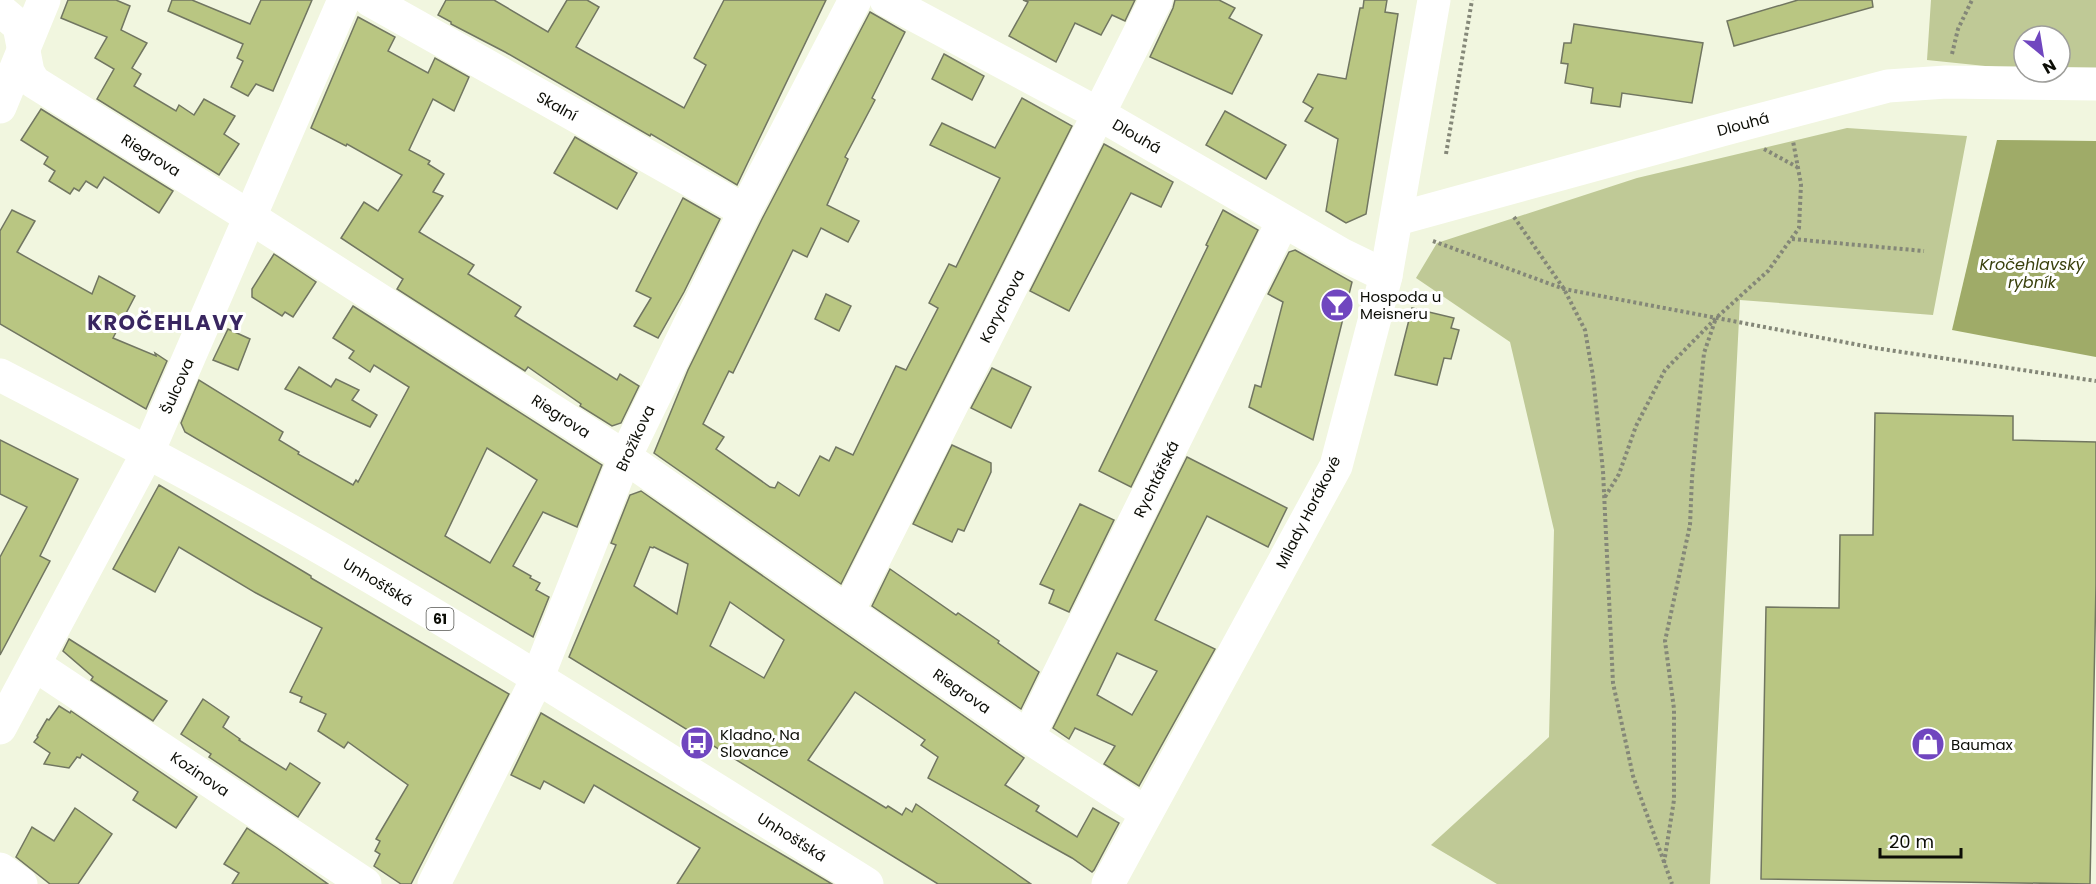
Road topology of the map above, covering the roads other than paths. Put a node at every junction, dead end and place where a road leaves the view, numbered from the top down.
1 (44, 0) edge
2 (344, 0) edge
3 (370, 0) edge
4 (855, 0) edge
5 (886, 0) edge
6 (1156, 0) edge
7 (1434, 0) edge
8 (0, 10) edge
9 (24, 48) junction
10 (2096, 84) edge
11 (0, 107) edge
12 (1099, 114) junction
13 (745, 211) junction
14 (250, 217) junction
15 (1283, 221) junction
16 (1396, 223) junction
17 (1386, 276) junction
18 (0, 375) edge
19 (148, 452) junction
20 (625, 457) junction
21 (848, 611) junction
22 (35, 665) junction
23 (537, 679) junction
24 (1, 723) edge
25 (1028, 737) junction
26 (1146, 813) junction
27 (0, 869) edge
28 (21, 884) edge
29 (365, 884) edge
30 (434, 884) edge
31 (867, 884) edge
32 (1108, 884) edge

1 - 9 street
2 - 14 street, Šulcova
3 - 13 street, Skalní
4 - 13 street, Brožíkova
5 - 12 street, Dlouhá
6 - 12 street, Korychova
7 - 16 street, Milady Horákové
8 - 9 street, Riegrova
9 - 11 street
9 - 14 street, Riegrova
10 - 16 street, Dlouhá
12 - 15 street, Dlouhá
12 - 21 street, Korychova
13 - 20 street, Brožíkova
14 - 19 street, Šulcova
14 - 20 street, Riegrova
15 - 17 street, Dlouhá
15 - 25 street, Rychtářská
16 - 17 street, Milady Horákové
17 - 26 street, Milady Horákové
18 - 19 street, Unhošťská / 61
19 - 22 street, Šulcova
19 - 23 street, Unhošťská / 61
20 - 21 street, Riegrova
20 - 23 street, Brožíkova
21 - 25 street, Riegrova
22 - 24 street, Šulcova
22 - 29 street, Kozinova
23 - 30 street, Brožíkova
23 - 31 street, Unhošťská / 61
25 - 26 street, Riegrova
26 - 32 street, Milady Horákové
27 - 28 street

